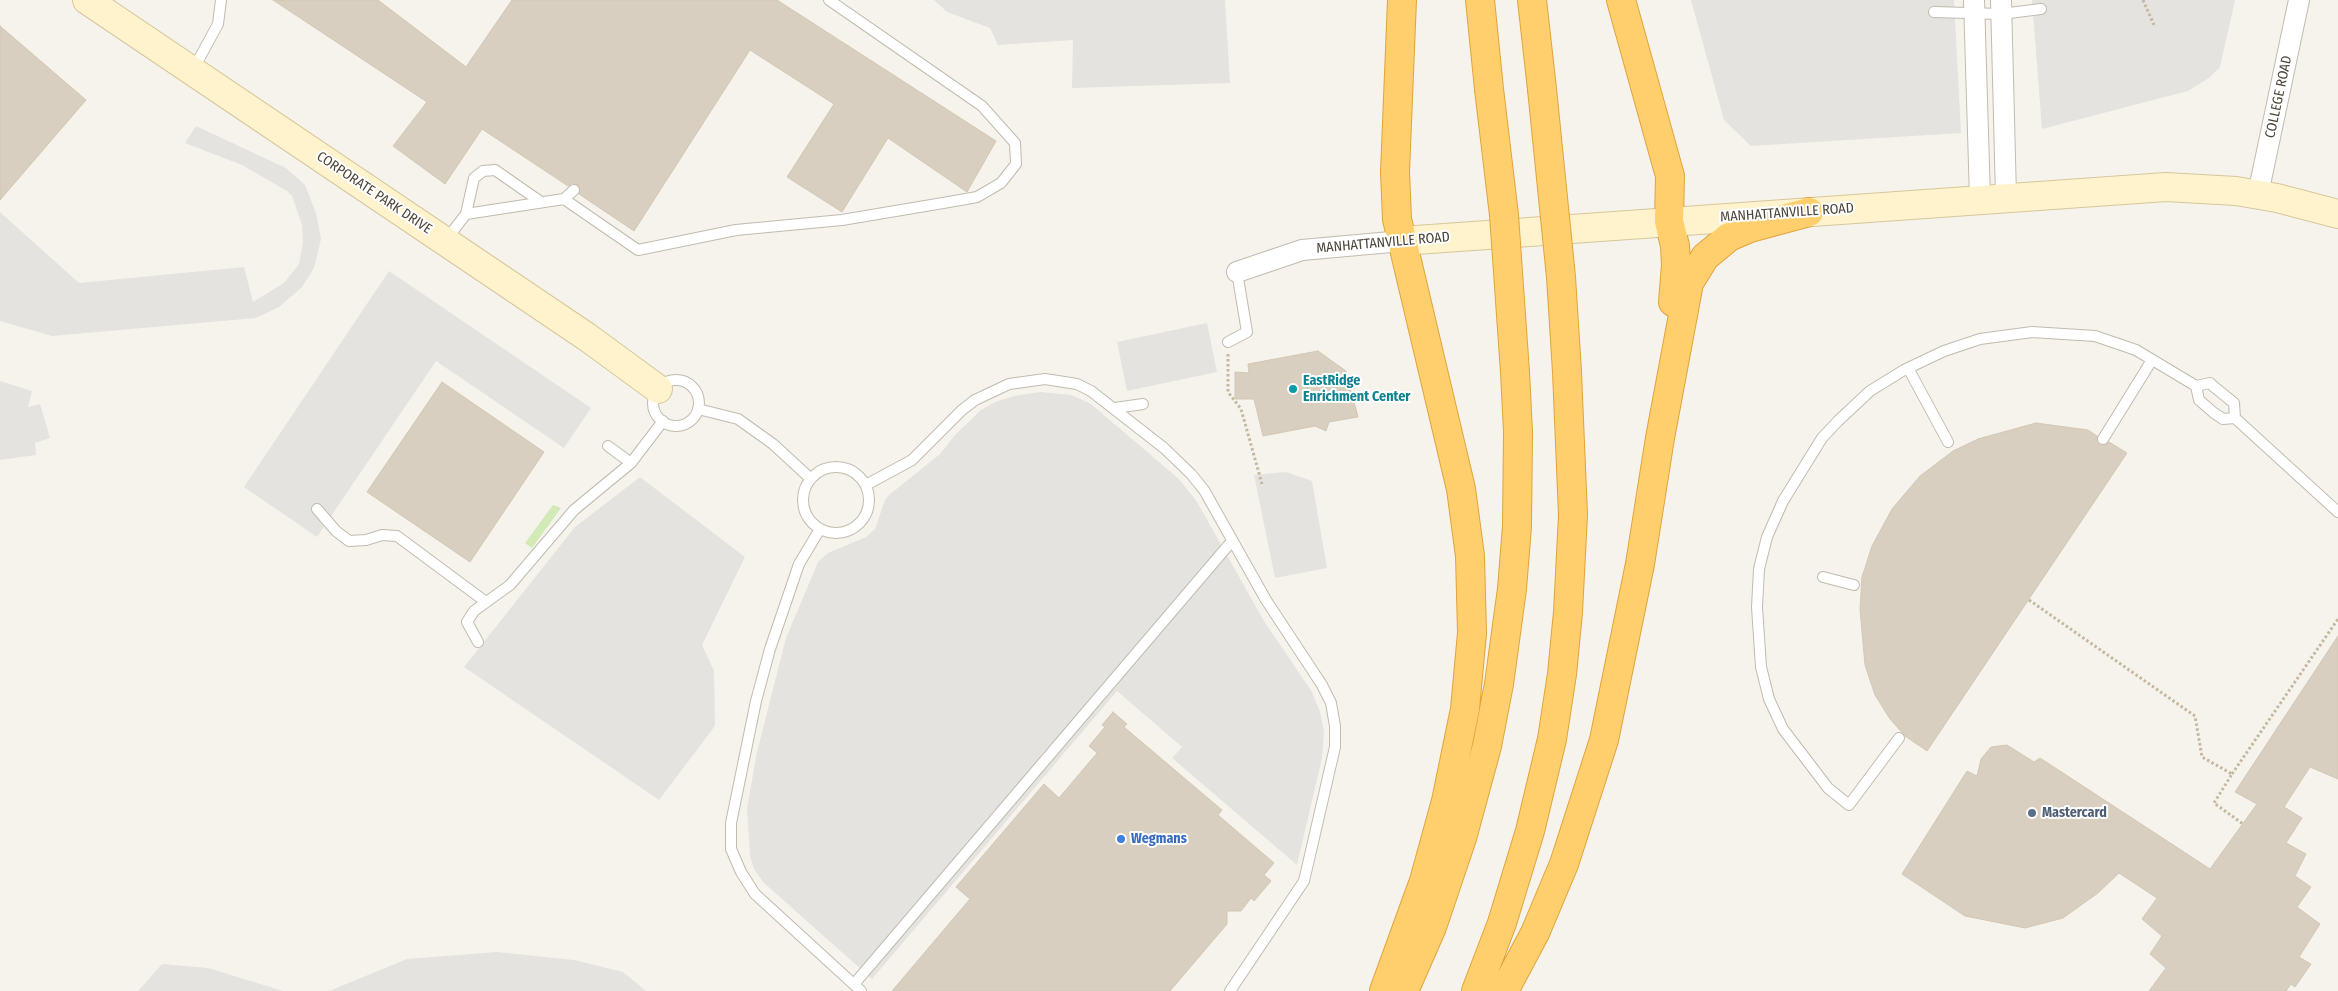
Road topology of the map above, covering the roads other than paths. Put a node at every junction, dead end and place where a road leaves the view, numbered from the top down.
1 (87, 0) edge
2 (221, 0) edge
3 (829, 0) edge
4 (1402, 0) edge
5 (1480, 0) edge
6 (1532, 0) edge
7 (1621, 0) edge
8 (2299, 0) edge
9 (1974, 7) edge
10 (2001, 7) edge
11 (2041, 9) dead end
12 (1934, 12) dead end
13 (193, 71) junction
14 (574, 190) dead end
15 (2258, 194) junction
16 (1993, 198) junction
17 (564, 199) junction
18 (541, 202) junction
19 (1809, 212) junction
20 (466, 214) junction
21 (2338, 214) edge
22 (1668, 221) junction
23 (445, 241) junction
24 (1402, 241) junction
25 (1237, 272) joint
26 (1228, 342) road end
27 (2152, 360) junction
28 (1908, 368) junction
29 (2196, 386) junction
30 (658, 389) junction
31 (1143, 404) dead end
32 (1115, 408) junction
33 (698, 409) junction
34 (2235, 418) junction
35 (663, 421) junction
36 (1660, 438) junction
37 (2103, 439) dead end
38 (1948, 442) dead end
39 (608, 446) dead end
40 (630, 463) junction
41 (811, 480) junction
42 (866, 485) junction
43 (317, 509) dead end
44 (2338, 512) edge
45 (820, 529) junction
46 (1232, 541) junction
47 (1823, 577) dead end
48 (1854, 585) dead end
49 (486, 602) junction
50 (478, 642) dead end
51 (1899, 738) dead end
52 (858, 987) edge
53 (1230, 991) edge
54 (1384, 991) edge
55 (1404, 991) edge
56 (1476, 991) edge
57 (1504, 991) edge

1 - 13 street, CORPORATE PARK DRIVE
2 - 13 lane
3 - 17 lane
4 - 24 highway
5 - 55 highway, bridge
6 - 56 highway, bridge
7 - 22 highway
8 - 15 street, COLLEGE ROAD
9 - 10 lane
9 - 12 lane
9 - 16 street
10 - 11 lane
10 - 16 street
13 - 23 street, CORPORATE PARK DRIVE
14 - 17 lane
15 - 16 street, MANHATTANVILLE ROAD
15 - 21 street, MANHATTANVILLE ROAD
16 - 19 street, MANHATTANVILLE ROAD
17 - 18 lane
18 - 20 lane
18 - 20 lane
19 - 22 street, MANHATTANVILLE ROAD
19 - 36 highway
20 - 23 lane
22 - 24 street, MANHATTANVILLE ROAD
22 - 36 highway
23 - 30 street, CORPORATE PARK DRIVE
24 - 25 street, MANHATTANVILLE ROAD
24 - 54 highway
25 - 26 lane
27 - 28 lane
27 - 29 lane
27 - 37 lane
28 - 38 lane
28 - 51 lane
29 - 34 lane
29 - 34 lane
30 - 33 lane
30 - 35 lane
31 - 32 lane
32 - 42 lane
32 - 46 lane
33 - 35 lane
33 - 41 lane
34 - 44 lane
35 - 40 lane
36 - 57 highway
39 - 40 lane
40 - 49 lane
41 - 42 lane
41 - 45 lane
42 - 45 lane
43 - 49 lane
45 - 52 lane
46 - 52 lane
46 - 53 lane
47 - 48 lane
49 - 50 lane

